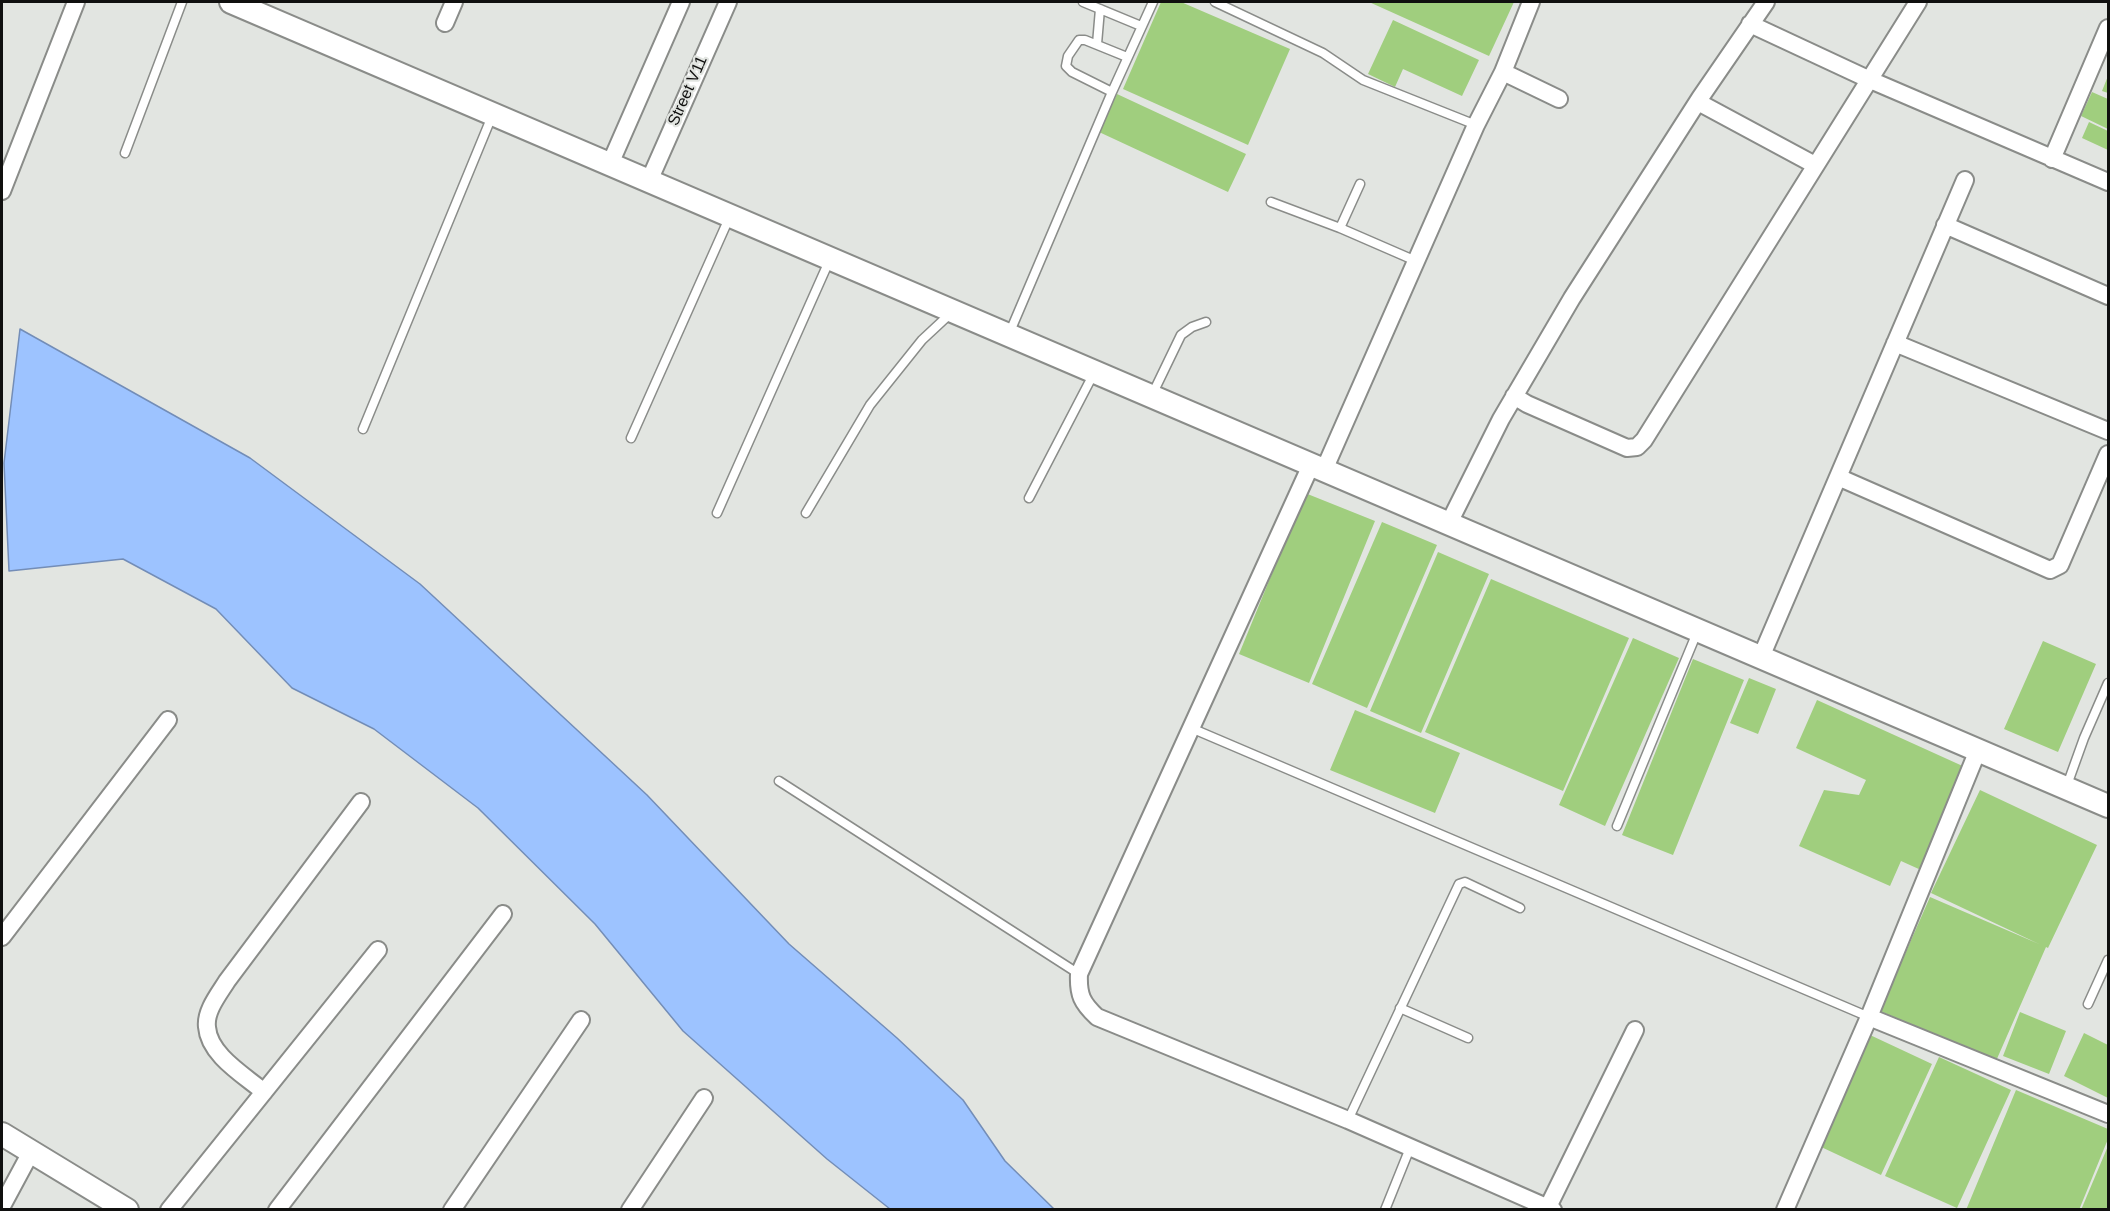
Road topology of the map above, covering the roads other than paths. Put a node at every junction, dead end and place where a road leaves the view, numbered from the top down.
1 (76, 2) edge
2 (182, 2) edge
3 (231, 2) edge
4 (454, 2) edge
5 (681, 2) edge
6 (728, 2) edge
7 (1083, 2) edge
8 (1153, 2) edge
9 (1215, 2) edge
10 (1531, 2) edge
11 (1766, 2) edge
12 (1918, 2) edge
13 (1100, 9) junction
14 (445, 23) dead end
15 (1750, 24) junction
16 (1141, 26) junction
17 (2109, 28) edge
18 (1097, 44) junction
19 (1127, 57) junction
20 (1503, 72) junction
21 (1868, 79) junction
22 (1112, 92) junction
23 (1559, 99) dead end
24 (1698, 102) junction
25 (493, 114) junction
26 (1476, 125) junction
27 (125, 153) dead end
28 (2052, 159) junction
29 (610, 164) junction
30 (1815, 165) junction
31 (1965, 180) dead end
32 (649, 181) junction
33 (2109, 182) edge
34 (1360, 184) dead end
35 (2, 191) edge
36 (1271, 202) dead end
37 (731, 216) junction
38 (1945, 225) junction
39 (1340, 228) junction
40 (830, 259) junction
41 (1416, 261) junction
42 (2109, 296) edge
43 (953, 311) junction
44 (1206, 322) dead end
45 (1009, 335) junction
46 (1895, 343) junction
47 (1095, 372) junction
48 (1151, 396) junction
49 (1514, 396) junction
50 (363, 429) dead end
51 (2109, 431) edge
52 (631, 438) dead end
53 (2109, 454) edge
54 (1318, 467) junction
55 (1838, 477) junction
56 (1029, 498) dead end
57 (717, 513) dead end
58 (806, 513) dead end
59 (1449, 523) junction
60 (1698, 630) junction
61 (1761, 657) junction
62 (2109, 683) edge
63 (168, 720) dead end
64 (1191, 728) junction
65 (1978, 750) junction
66 (779, 781) dead end
67 (2066, 788) junction
68 (361, 802) dead end
69 (2109, 806) edge
70 (1617, 825) dead end
71 (1520, 908) dead end
72 (503, 915) dead end
73 (2, 937) edge
74 (378, 950) dead end
75 (2109, 960) edge
76 (1079, 974) junction
77 (2088, 1004) dead end
78 (1400, 1008) junction
79 (1869, 1017) junction
80 (580, 1020) dead end
81 (1635, 1030) dead end
82 (1468, 1038) dead end
83 (264, 1092) junction
84 (704, 1098) dead end
85 (2109, 1114) edge
86 (1348, 1120) junction
87 (2, 1134) edge
88 (1410, 1148) junction
89 (31, 1152) junction
90 (2, 1206) edge
91 (1550, 1208) edge
92 (127, 1209) edge
93 (169, 1209) edge
94 (277, 1209) edge
95 (452, 1209) edge
96 (630, 1209) edge
97 (1384, 1209) edge
98 (1785, 1209) edge

1 - 35 street
2 - 27 lane
3 - 25 street
4 - 14 street
5 - 29 street
6 - 32 street, Street V11
7 - 13 lane
8 - 16 lane
9 - 26 lane
10 - 20 street
11 - 15 street
12 - 21 street
13 - 16 lane
13 - 18 lane
15 - 21 street
15 - 24 street
16 - 19 lane
17 - 28 street
18 - 19 lane
18 - 22 lane
19 - 22 lane
20 - 23 street
20 - 26 street
21 - 28 street
21 - 30 street
22 - 45 lane
24 - 30 street
24 - 49 street
25 - 29 street
25 - 50 lane
26 - 41 street
28 - 33 street
29 - 32 street
30 - 49 street
31 - 38 street
32 - 37 street
34 - 39 lane
36 - 39 lane
37 - 40 street
37 - 52 lane
38 - 42 street
38 - 46 street
39 - 41 lane
40 - 43 street
40 - 57 lane
41 - 54 street
43 - 45 street
43 - 58 lane
44 - 48 lane
45 - 47 street
46 - 51 street
46 - 55 street
47 - 48 street
47 - 56 lane
48 - 54 street
49 - 59 street
53 - 55 street
54 - 59 street
54 - 64 street
55 - 61 street
59 - 60 street
60 - 61 street
60 - 70 lane
61 - 65 street
62 - 67 lane
63 - 73 street
64 - 76 street
64 - 79 lane
65 - 67 street
65 - 79 street
66 - 76 lane
67 - 69 street
68 - 83 street
71 - 78 lane
72 - 94 street
74 - 83 street
75 - 77 lane
76 - 86 street
78 - 82 lane
78 - 86 lane
79 - 85 street
79 - 98 street
80 - 95 street
81 - 91 street
83 - 93 street
84 - 96 street
86 - 88 street
87 - 89 street
88 - 91 street
88 - 97 lane
89 - 90 street
89 - 92 street

